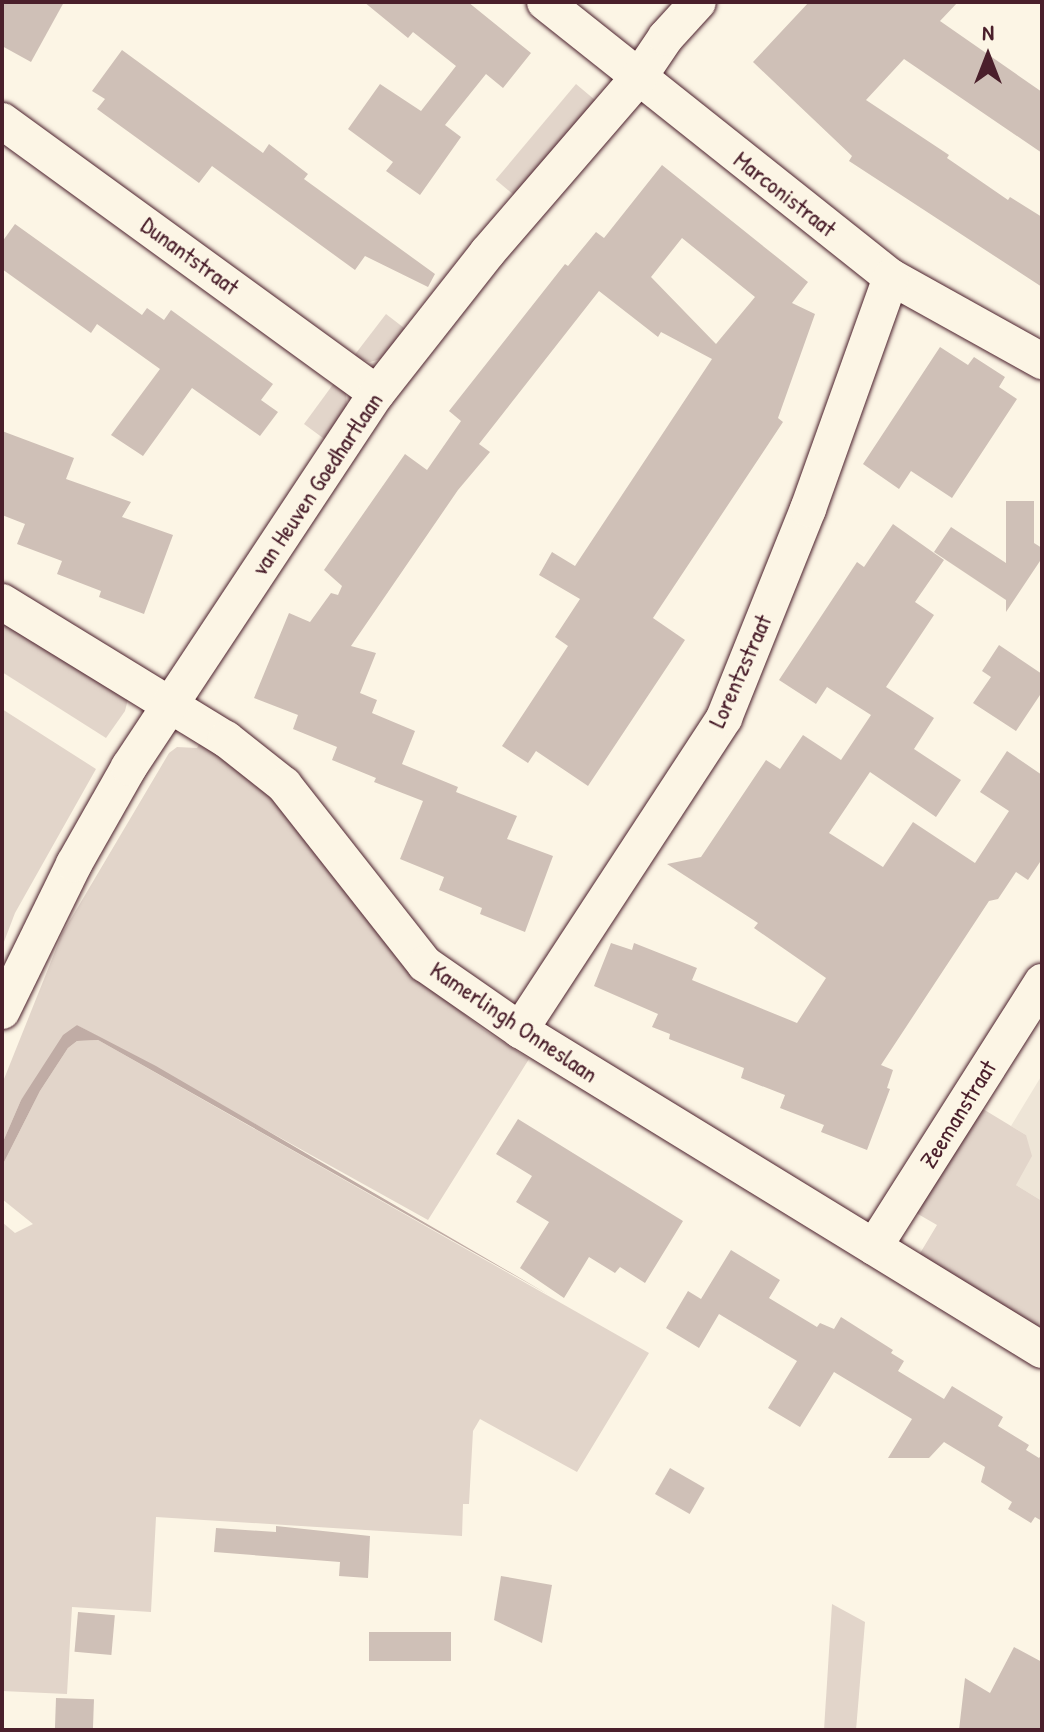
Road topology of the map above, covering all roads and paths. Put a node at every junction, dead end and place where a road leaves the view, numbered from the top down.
1 (545, 2) edge
2 (698, 2) edge
3 (639, 77) junction
4 (2, 121) edge
5 (891, 277) junction
6 (1042, 361) edge
7 (377, 393) junction
8 (2, 602) edge
9 (170, 703) junction
10 (1042, 982) edge
11 (2, 1011) edge
12 (520, 1030) junction
13 (874, 1247) junction
14 (1042, 1350) edge

1 - 3 street, Marconistraat
2 - 3 street, van Heuven Goedhartlaan
3 - 5 street, Marconistraat
3 - 7 street, van Heuven Goedhartlaan
4 - 7 street, Dunantstraat
5 - 6 street, Marconistraat
5 - 12 street, Lorentzstraat
7 - 9 street, van Heuven Goedhartlaan
8 - 9 street, Kamerlingh Onneslaan
9 - 11 street, van Heuven Goedhartlaan
9 - 12 street, Kamerlingh Onneslaan
10 - 13 street, Zeemanstraat
12 - 13 street, Kamerlingh Onneslaan
13 - 14 street, Kamerlingh Onneslaan

